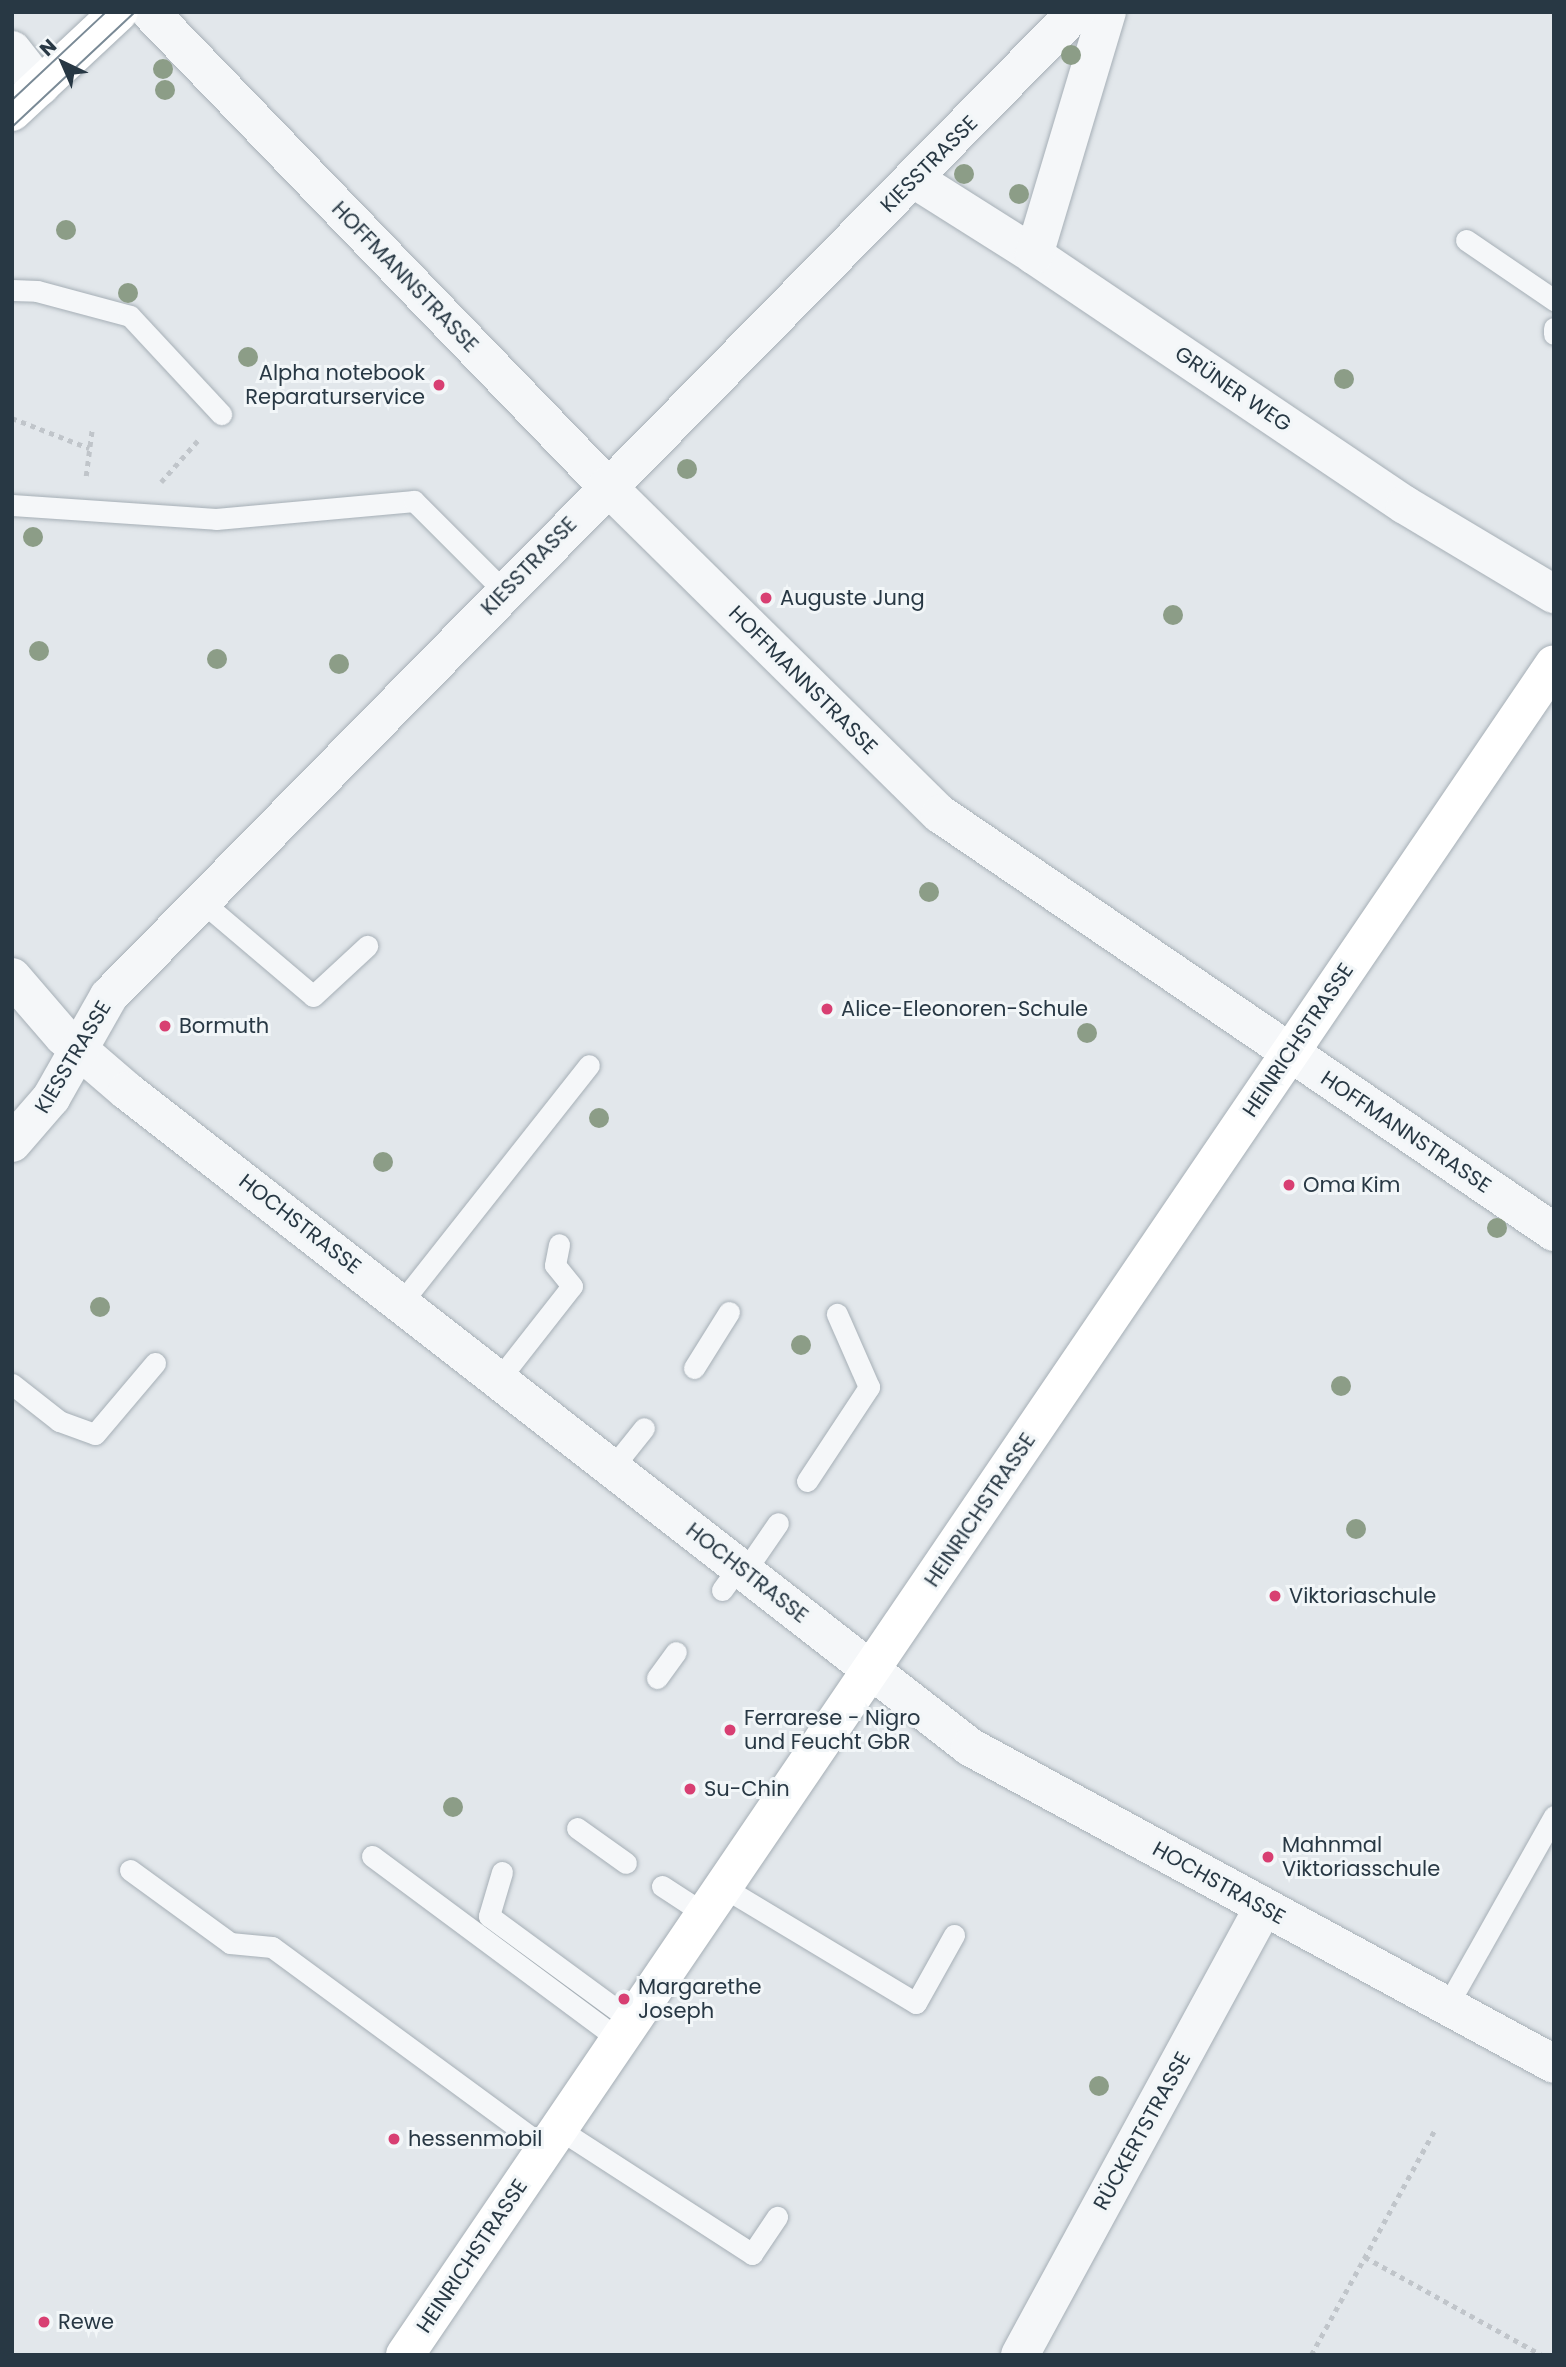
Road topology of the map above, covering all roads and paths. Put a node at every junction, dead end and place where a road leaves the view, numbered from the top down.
1 (119, 12) edge
2 (150, 12) edge
3 (1076, 12) edge
4 (1107, 12) edge
5 (12, 50) edge
6 (40, 86) junction
7 (12, 112) edge
8 (914, 179) junction
9 (1466, 240) dead end
10 (1034, 255) junction
11 (12, 290) edge
12 (1554, 300) edge
13 (1554, 328) edge
14 (1554, 334) edge
15 (221, 414) joint
16 (12, 418) edge
17 (92, 429) dead end
18 (89, 448) junction
19 (607, 486) junction
20 (12, 505) edge
21 (82, 508) junction
22 (135, 512) junction
23 (505, 592) junction
24 (1554, 594) edge
25 (1554, 664) edge
26 (200, 900) junction
27 (367, 946) dead end
28 (12, 977) edge
29 (78, 1050) junction
30 (1290, 1053) junction
31 (589, 1065) dead end
32 (12, 1143) edge
33 (1554, 1232) edge
34 (559, 1244) dead end
35 (401, 1303) junction
36 (729, 1312) dead end
37 (837, 1314) dead end
38 (155, 1363) dead end
39 (694, 1368) dead end
40 (499, 1380) junction
41 (12, 1384) edge
42 (645, 1428) dead end
43 (612, 1468) junction
44 (807, 1481) dead end
45 (778, 1522) dead end
46 (735, 1576) junction
47 (676, 1652) dead end
48 (871, 1669) junction
49 (657, 1678) dead end
50 (1554, 1816) edge
51 (577, 1828) dead end
52 (372, 1856) dead end
53 (626, 1863) dead end
54 (130, 1870) dead end
55 (502, 1872) dead end
56 (663, 1886) dead end
57 (714, 1901) junction
58 (1263, 1908) junction
59 (954, 1935) dead end
60 (1447, 2006) junction
61 (626, 2030) junction
62 (1554, 2064) edge
63 (1434, 2131) dead end
64 (552, 2139) junction
65 (777, 2217) dead end
66 (1365, 2257) junction
67 (405, 2355) edge
68 (1020, 2355) edge
69 (1311, 2355) edge
70 (1542, 2355) edge

1 - 6 main road
2 - 19 street, HOFFMANNSTRASSE
3 - 8 street, KIESSTRASSE
4 - 10 street
5 - 6 street
6 - 7 main road
8 - 10 street, GRÜNER WEG
8 - 19 street, KIESSTRASSE
9 - 12 lane
10 - 24 street, GRÜNER WEG
11 - 15 lane
13 - 14 lane
15 - 22 path
16 - 18 path
17 - 18 path
18 - 21 path
19 - 23 street, KIESSTRASSE
19 - 30 street, HOFFMANNSTRASSE
20 - 21 lane
21 - 22 lane
22 - 23 lane
23 - 26 street, KIESSTRASSE
25 - 30 main road, HEINRICHSTRASSE
26 - 27 lane
26 - 29 street, KIESSTRASSE
28 - 29 street, HOCHSTRASSE
29 - 32 street, KIESSTRASSE
29 - 35 street, HOCHSTRASSE
30 - 33 street, HOFFMANNSTRASSE
30 - 48 main road, HEINRICHSTRASSE
31 - 35 lane
34 - 40 lane
35 - 40 street, HOCHSTRASSE
36 - 39 lane
37 - 44 lane
38 - 41 lane
40 - 43 street, HOCHSTRASSE
42 - 43 lane
43 - 46 street, HOCHSTRASSE
45 - 46 lane
46 - 48 street, HOCHSTRASSE
47 - 49 lane
48 - 57 main road, HEINRICHSTRASSE
48 - 58 street, HOCHSTRASSE
50 - 60 lane
51 - 53 lane
52 - 61 lane
54 - 64 lane
55 - 61 lane
56 - 57 lane
57 - 59 lane
57 - 61 main road, HEINRICHSTRASSE
58 - 60 street, HOCHSTRASSE
58 - 68 street, RÜCKERTSTRASSE
60 - 62 street, HOCHSTRASSE
61 - 64 main road, HEINRICHSTRASSE
63 - 66 path
64 - 65 lane
64 - 67 main road, HEINRICHSTRASSE
66 - 69 path
66 - 70 path

